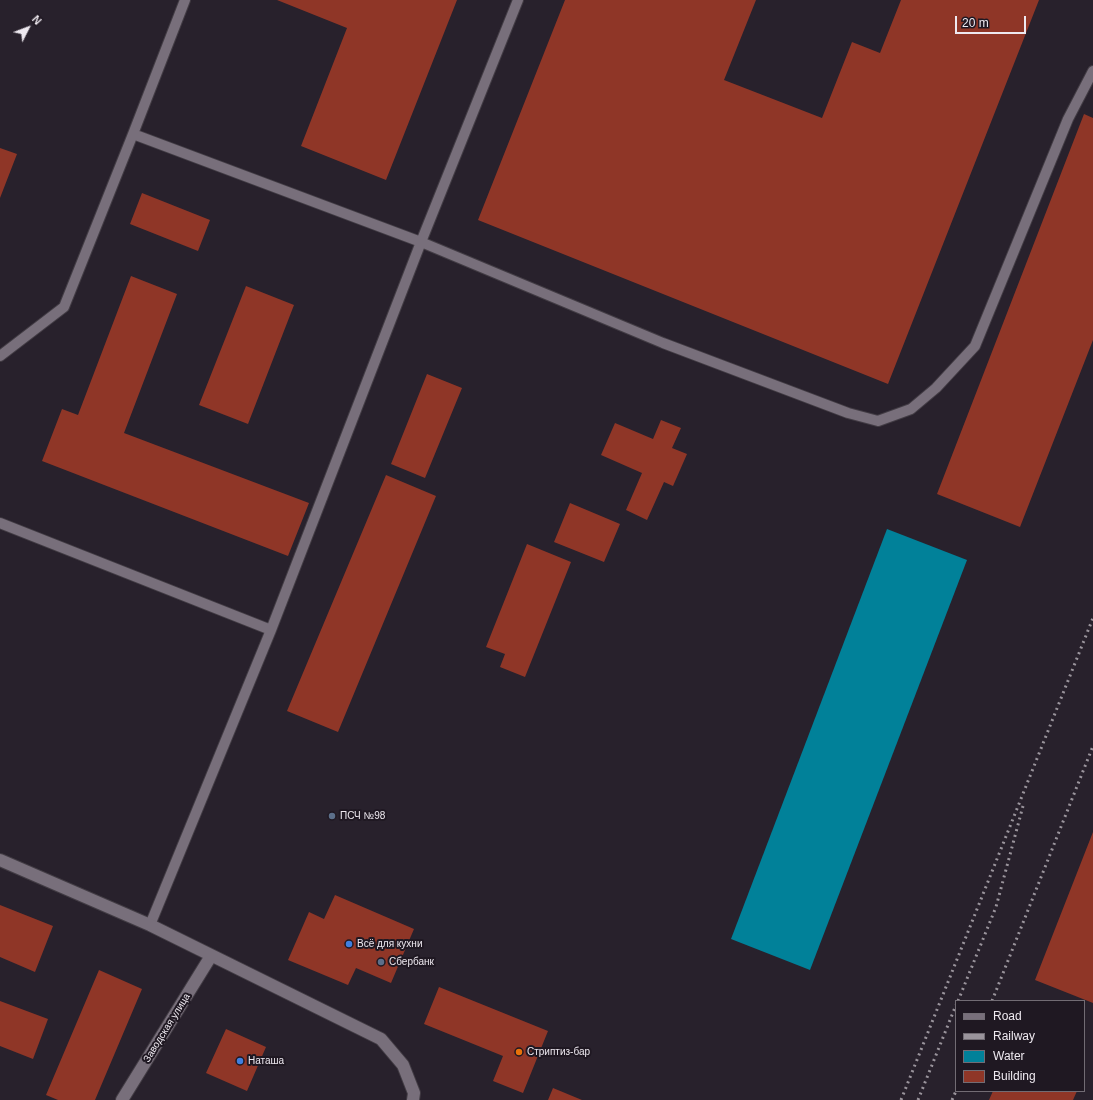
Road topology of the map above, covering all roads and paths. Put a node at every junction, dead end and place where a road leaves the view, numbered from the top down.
1 (185, 0) edge
2 (518, 0) edge
3 (1093, 71) edge
4 (133, 134) junction
5 (421, 242) junction
6 (0, 356) edge
7 (0, 522) edge
8 (271, 630) junction
9 (0, 860) edge
10 (150, 925) junction
11 (211, 956) junction
12 (414, 1096) edge
13 (122, 1100) edge

1 - 4 lane
2 - 5 lane
3 - 5 lane
4 - 5 lane
4 - 6 lane
5 - 8 lane
7 - 8 lane
8 - 10 lane
9 - 10 street
10 - 11 street
11 - 12 street
11 - 13 street, Заводская улица

